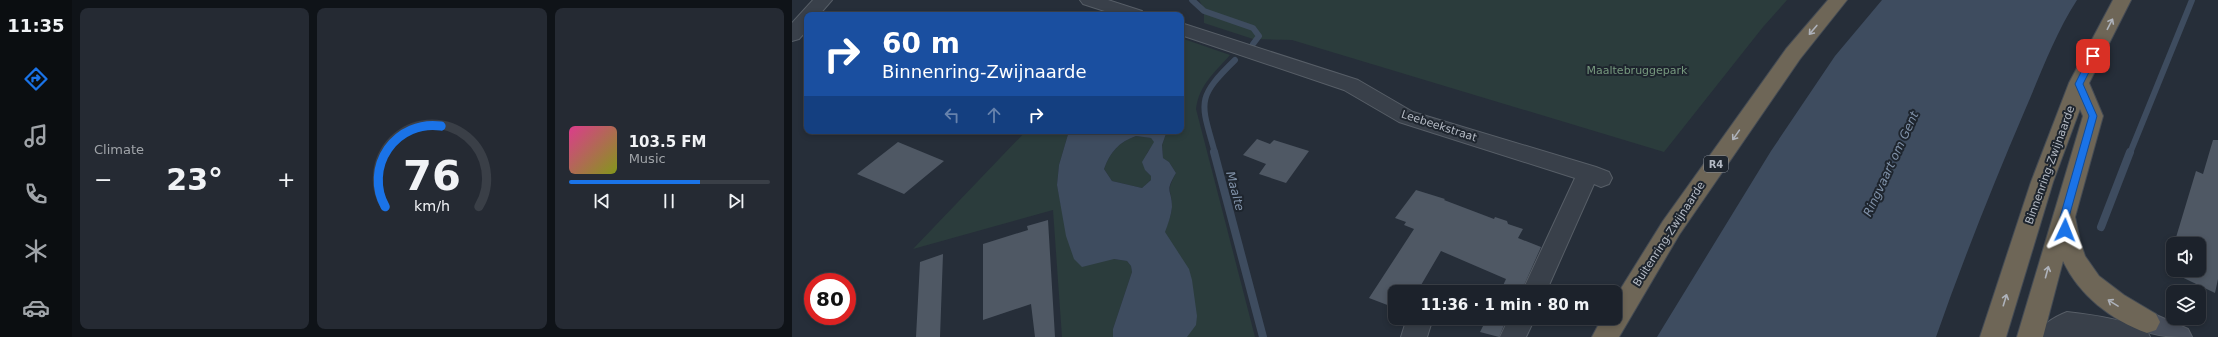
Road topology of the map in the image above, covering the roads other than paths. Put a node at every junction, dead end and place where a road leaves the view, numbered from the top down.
1 (823, 0) edge
2 (1089, 0) edge
3 (1838, 0) edge
4 (2122, 0) edge
5 (812, 12) edge
6 (1127, 12) edge
7 (804, 21) edge
8 (1184, 30) edge
9 (792, 35) edge
10 (2079, 84) junction
11 (2064, 217) junction
12 (1538, 285) edge
13 (1418, 325) edge
14 (1519, 325) edge
15 (2142, 330) edge
16 (1414, 337) edge
17 (1513, 337) edge
18 (1605, 337) edge
19 (1994, 337) edge
20 (2030, 337) edge
21 (2049, 337) edge
22 (2179, 337) edge

1 - 5 street
2 - 6 street
3 -> 18 highway, Buitenring-Zwijnaarde / R4
10 -> 4 highway, Binnenring-Zwijnaarde
7 - 9 street
8 - 12 street, Leebeekstraat
10 - 11 highway
19 -> 10 highway, Binnenring-Zwijnaarde
15 -> 11 highway
20 -> 11 highway
13 - 16 street
14 - 17 street
15 - 21 street
15 - 22 main road

